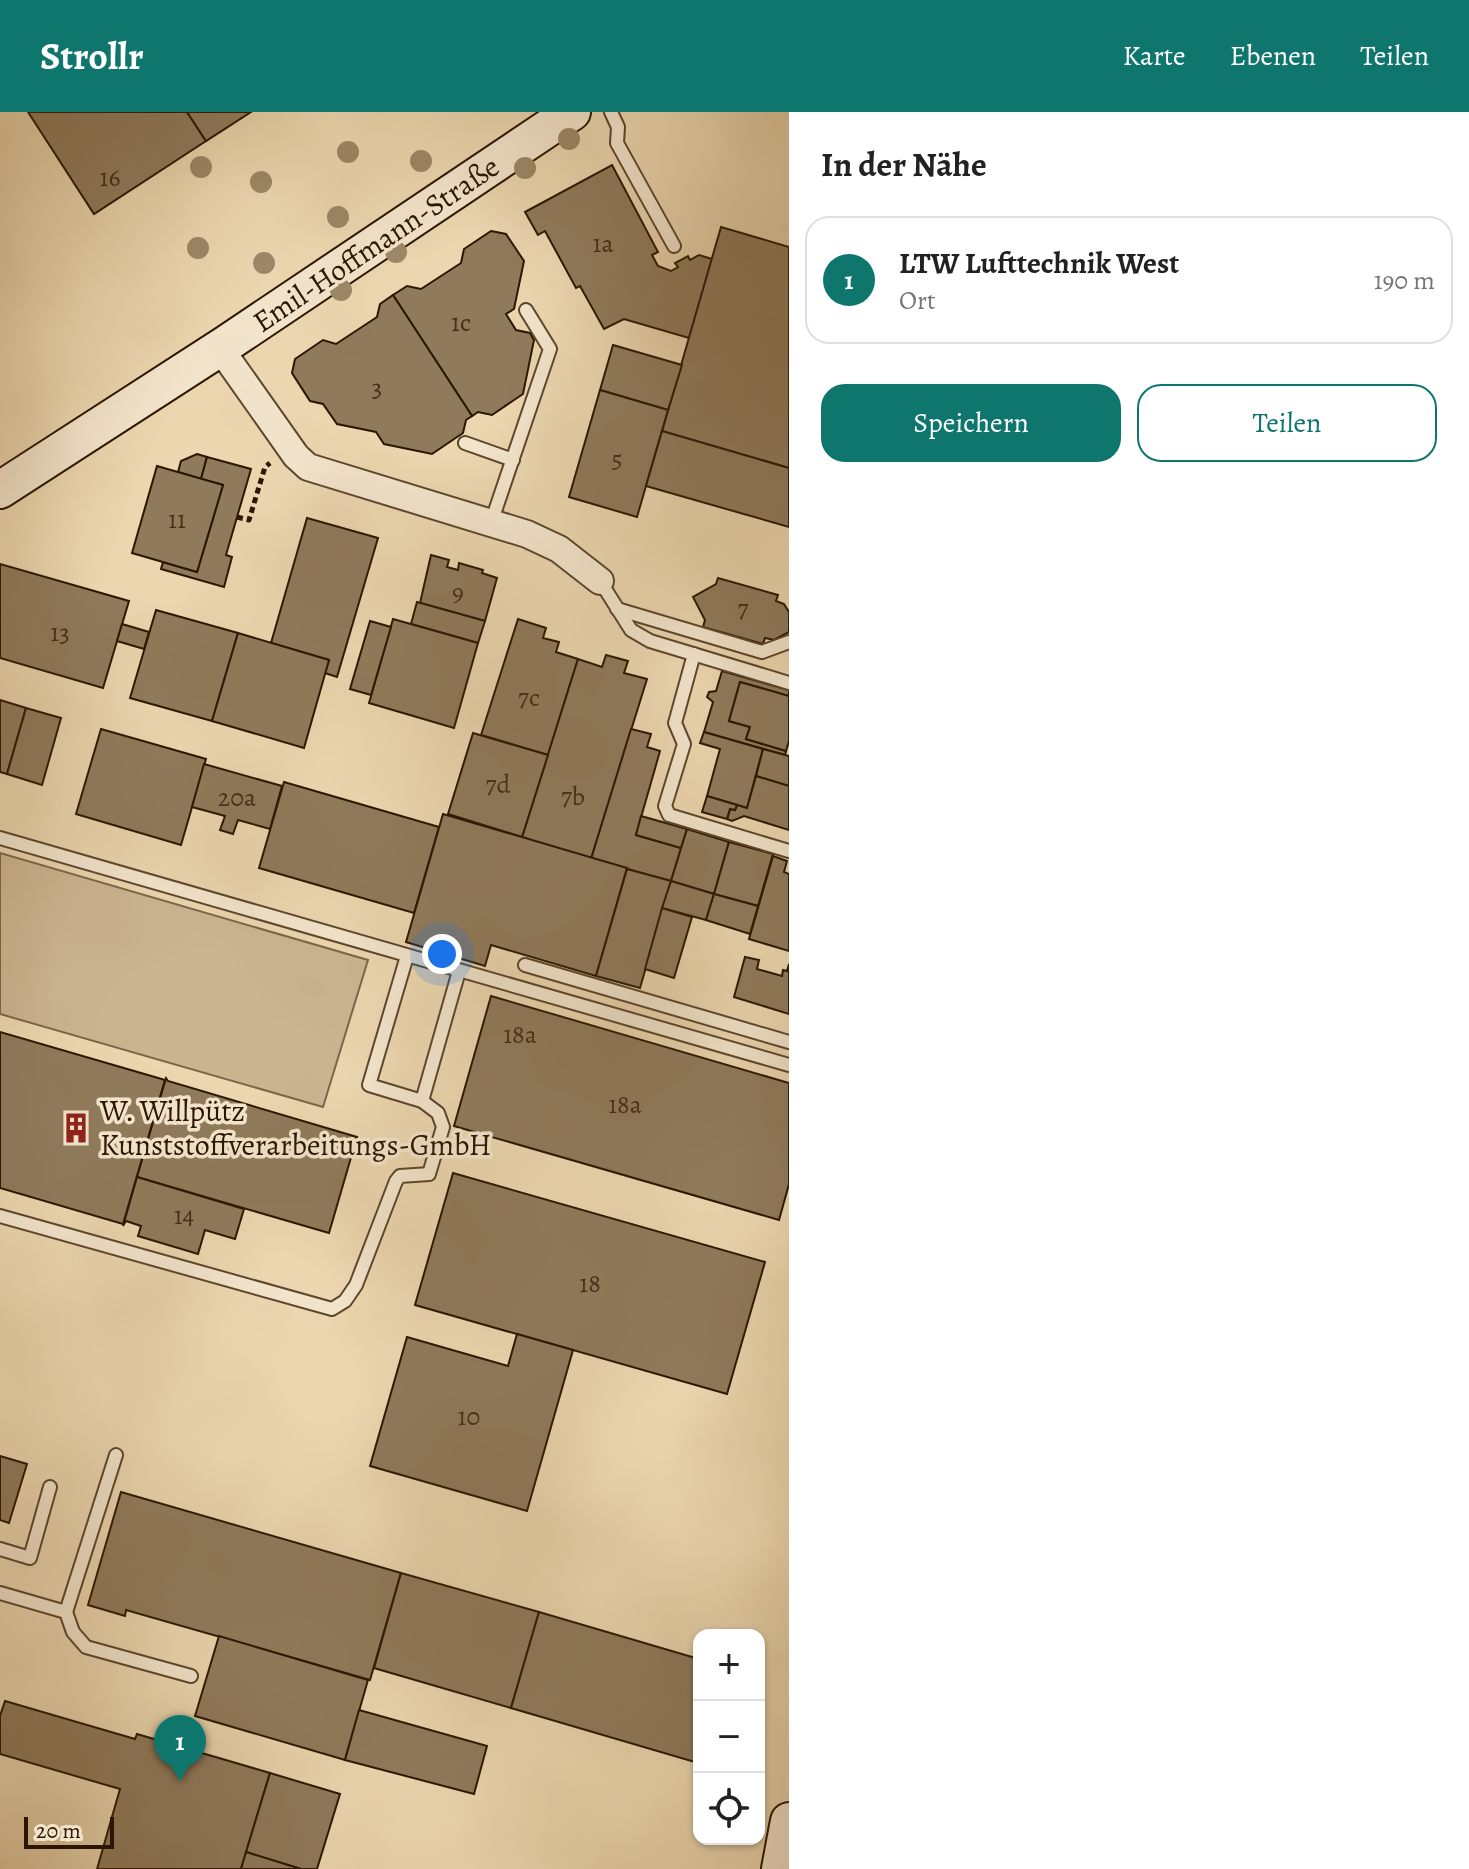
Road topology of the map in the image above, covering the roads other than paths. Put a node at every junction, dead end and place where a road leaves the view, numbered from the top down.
1 (572, 112) edge
2 (611, 112) edge
3 (674, 246) dead end
4 (526, 310) dead end
5 (219, 347) junction
6 (465, 443) dead end
7 (513, 460) junction
8 (0, 490) edge
9 (491, 523) junction
10 (600, 581) joint
11 (617, 609) junction
12 (789, 642) edge
13 (694, 654) junction
14 (789, 683) edge
15 (0, 838) edge
16 (789, 851) edge
17 (407, 956) junction
18 (525, 965) dead end
19 (459, 971) junction
20 (789, 1042) edge
21 (789, 1065) edge
22 (422, 1101) junction
23 (0, 1216) edge
24 (116, 1455) dead end
25 (50, 1487) dead end
26 (0, 1549) edge
27 (0, 1593) edge
28 (66, 1612) junction
29 (191, 1676) dead end
30 (789, 1821) edge
31 (780, 1869) edge

1 - 5 street, Emil-Hoffmann-Straße
2 - 3 lane
4 - 7 lane
5 - 8 street, Emil-Hoffmann-Straße
5 - 9 street, Emil-Hoffmann-Straße
6 - 7 lane
7 - 9 lane
9 - 10 street, Emil-Hoffmann-Straße
10 - 11 lane
11 - 12 lane
11 - 13 lane
13 - 14 lane
13 - 16 lane
15 - 17 lane
17 - 19 lane
17 - 22 lane
18 - 20 lane
19 - 21 lane
19 - 22 lane
22 - 23 lane
24 - 28 lane
25 - 26 lane
27 - 28 lane
28 - 29 lane
30 - 31 street

